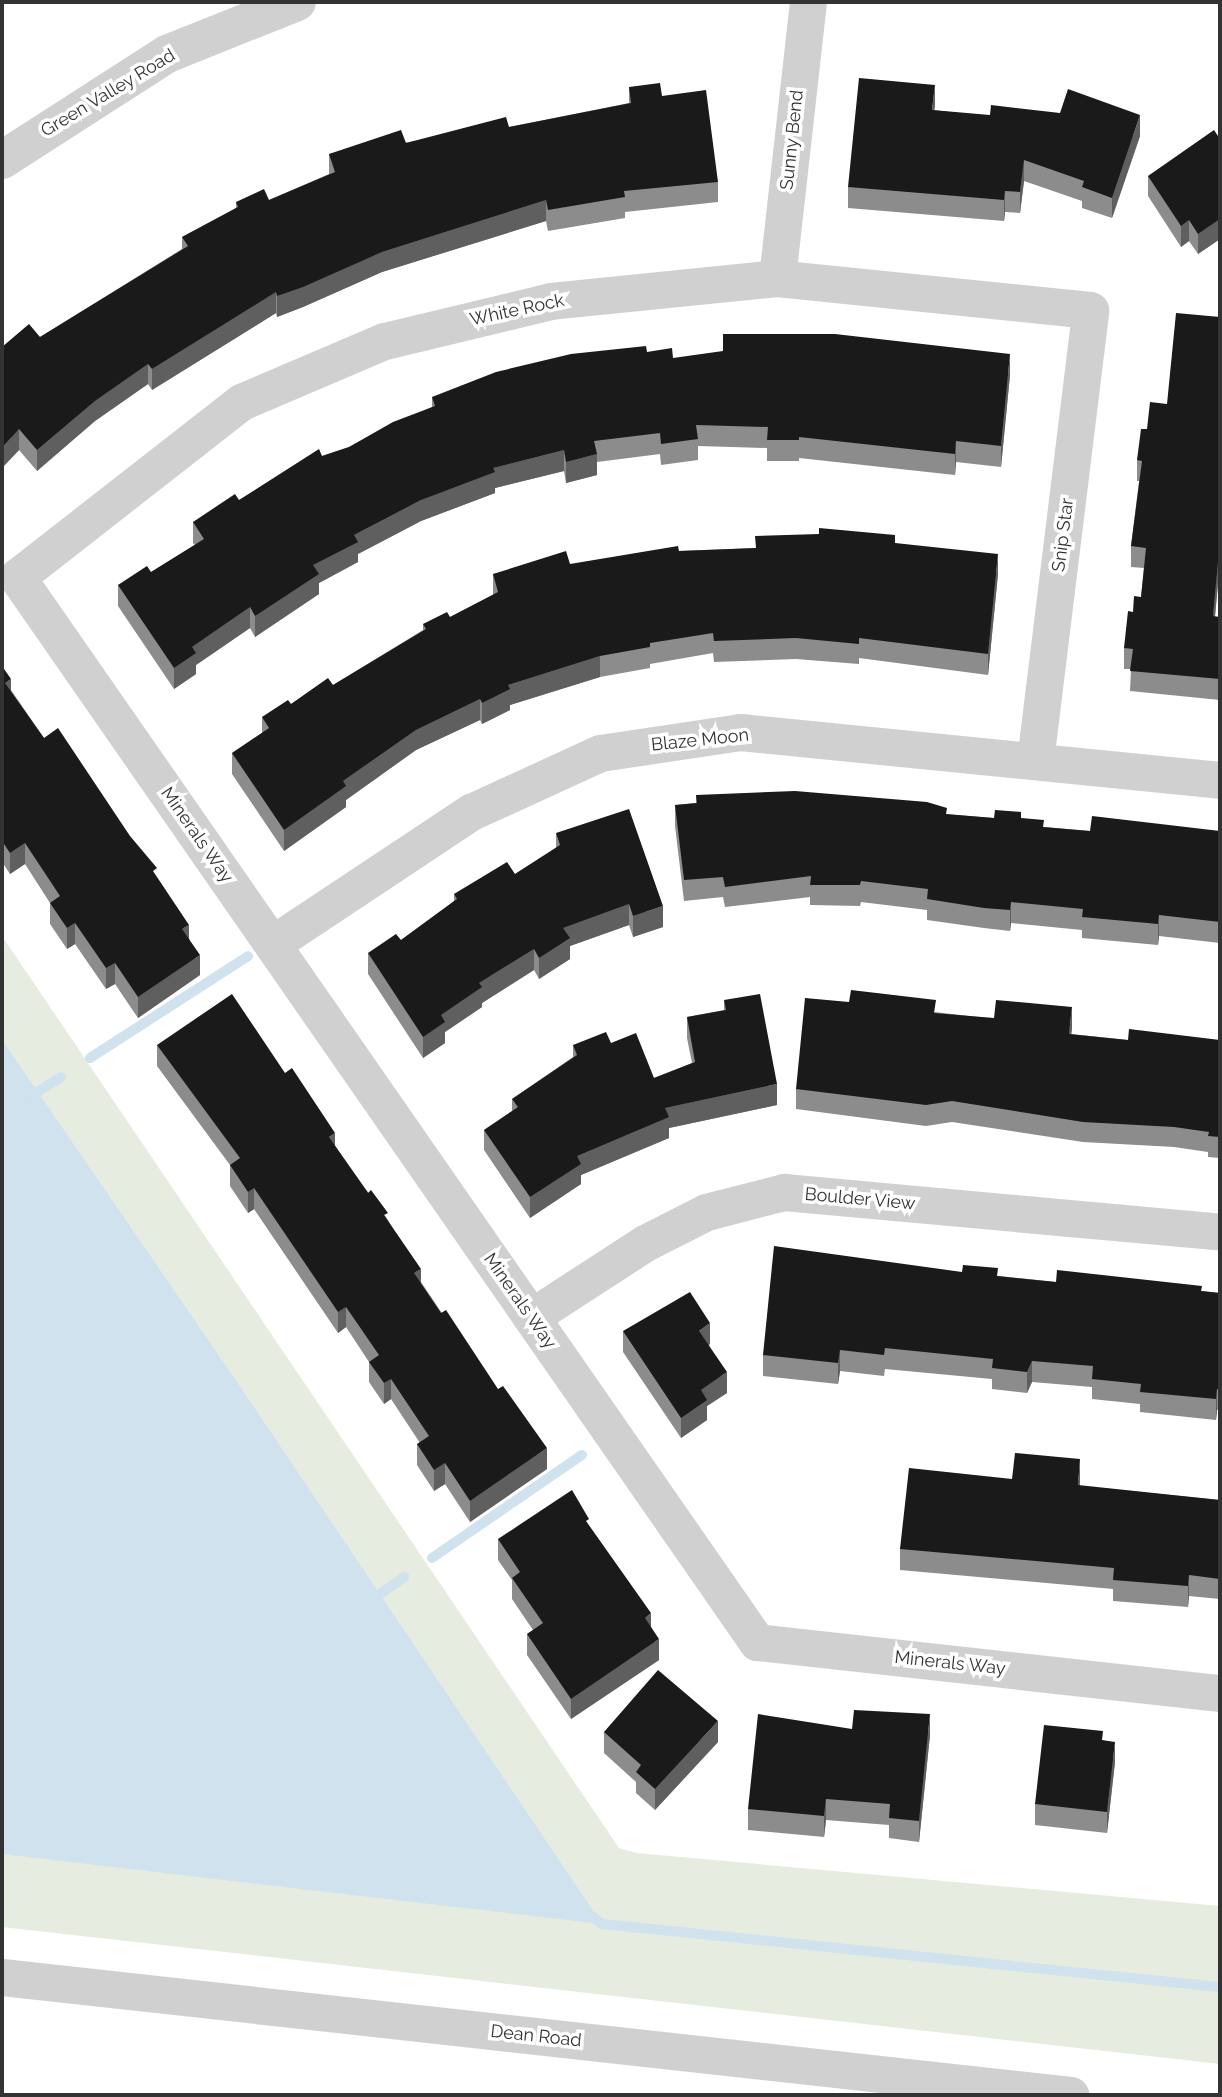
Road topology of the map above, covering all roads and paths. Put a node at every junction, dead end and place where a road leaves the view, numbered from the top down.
1 (297, 2) edge
2 (808, 2) edge
3 (2, 160) edge
4 (777, 278) junction
5 (1090, 310) joint
6 (17, 577) joint
7 (1035, 761) junction
8 (1220, 780) edge
9 (272, 944) junction
10 (1220, 1232) edge
11 (531, 1317) junction
12 (1220, 1693) edge
13 (2, 1977) edge
14 (1071, 2095) edge

1 - 3 street, Green Valley Road
2 - 4 street, Sunny Bend
4 - 5 street, White Rock
4 - 6 street, White Rock
5 - 7 street, Snip Star
6 - 9 street, Minerals Way
7 - 8 street, Blaze Moon
7 - 9 street, Blaze Moon
9 - 11 street, Minerals Way
10 - 11 street, Boulder View
11 - 12 street, Minerals Way
13 - 14 street, Dean Road

